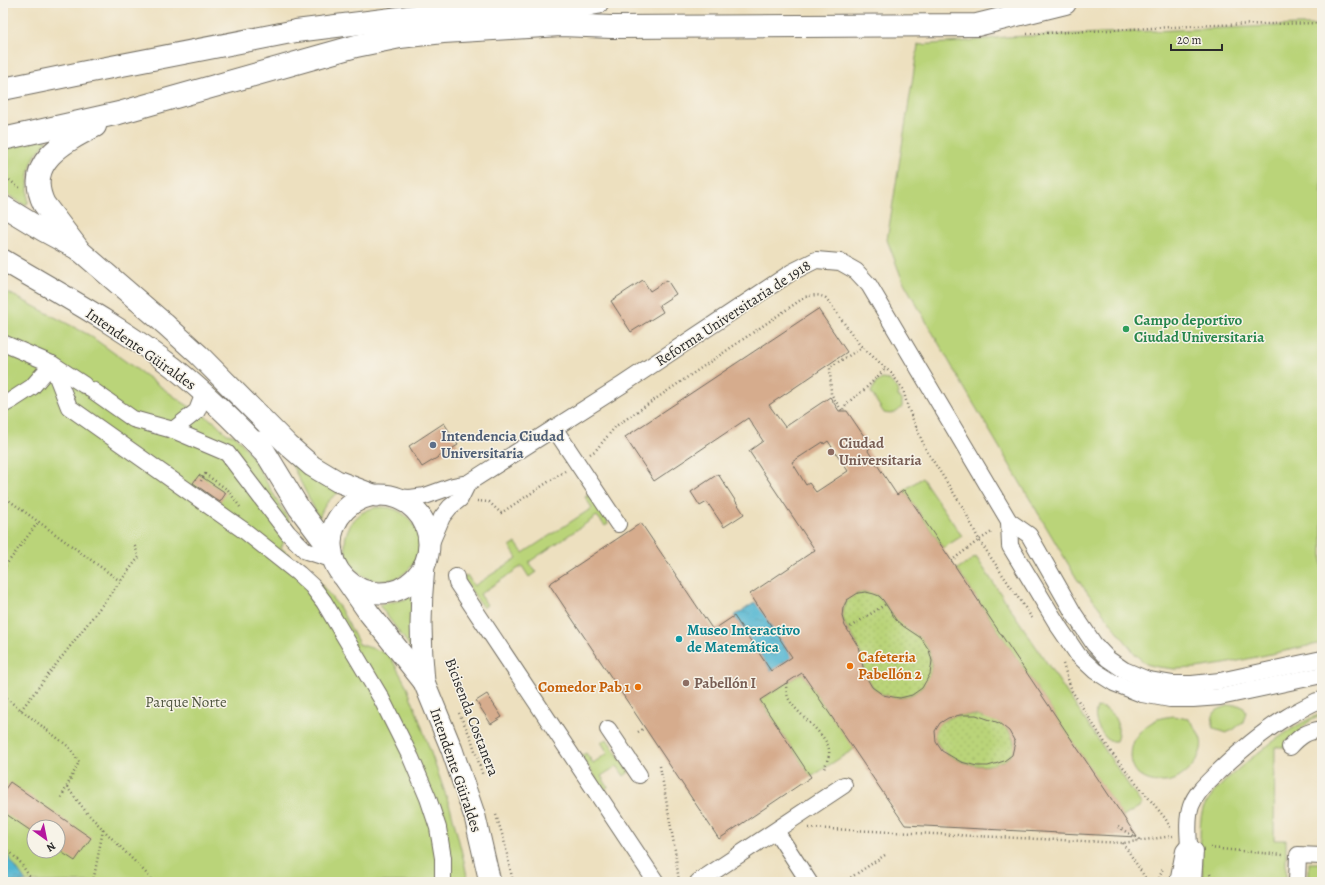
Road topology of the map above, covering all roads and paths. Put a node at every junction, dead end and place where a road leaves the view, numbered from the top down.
1 (597, 3) edge
2 (1065, 3) edge
3 (1322, 23) edge
4 (1022, 34) dead end
5 (3, 89) edge
6 (119, 113) junction
7 (3, 139) edge
8 (3, 206) edge
9 (79, 250) junction
10 (3, 260) edge
11 (3, 342) edge
12 (863, 347) junction
13 (52, 364) junction
14 (886, 368) junction
15 (228, 385) junction
16 (204, 393) junction
17 (3, 405) edge
18 (554, 428) junction
19 (173, 430) junction
20 (266, 455) junction
21 (578, 463) junction
22 (468, 483) junction
23 (3, 496) edge
24 (385, 496) junction
25 (474, 501) dead end
26 (38, 521) junction
27 (1009, 521) junction
28 (618, 524) dead end
29 (992, 532) dead end
30 (979, 540) junction
31 (134, 544) dead end
32 (430, 545) junction
33 (333, 556) junction
34 (952, 561) dead end
35 (424, 566) junction
36 (3, 569) edge
37 (456, 577) dead end
38 (346, 580) junction
39 (120, 581) junction
40 (886, 604) dead end
41 (1035, 622) dead end
42 (847, 629) dead end
43 (1322, 659) edge
44 (1062, 663) dead end
45 (1322, 675) edge
46 (424, 682) junction
47 (786, 683) dead end
48 (3, 696) edge
49 (1322, 700) edge
50 (21, 710) junction
51 (458, 712) dead end
52 (645, 728) dead end
53 (608, 729) dead end
54 (1322, 729) edge
55 (638, 732) dead end
56 (1290, 747) dead end
57 (660, 766) dead end
58 (824, 768) dead end
59 (639, 775) dead end
60 (484, 781) dead end
61 (844, 785) dead end
62 (67, 787) junction
63 (60, 800) dead end
64 (494, 810) dead end
65 (1118, 827) dead end
66 (804, 828) dead end
67 (103, 829) junction
68 (776, 831) junction
69 (1174, 836) dead end
70 (1124, 843) junction
71 (3, 845) edge
72 (1189, 845) junction
73 (1209, 848) dead end
74 (884, 855) dead end
75 (1298, 855) junction
76 (1322, 856) edge
77 (33, 882) edge
78 (93, 882) edge
79 (153, 882) edge
80 (443, 882) edge
81 (490, 882) edge
82 (513, 882) edge
83 (656, 882) edge
84 (678, 882) edge
85 (698, 882) edge
86 (809, 882) edge
87 (844, 882) edge
88 (1148, 882) edge
89 (1178, 882) edge
90 (1192, 882) edge
91 (1297, 882) edge

1 - 5 highway
2 - 6 highway
3 - 4 path
6 - 7 highway
6 - 9 highway
8 - 9 main road, Intendente Güiraldes
9 - 15 main road, Intendente Güiraldes
10 - 16 main road, Intendente Güiraldes
11 - 13 lane
12 - 14 path
12 - 14 path
12 - 21 path
13 - 17 lane
13 - 19 lane
13 - 80 lane
14 - 30 path
15 - 20 main road, Intendente Güiraldes
15 - 24 main road, Intendente Güiraldes
16 - 19 lane
16 - 20 main road, Intendente Güiraldes
18 - 21 lane
18 - 22 lane, Reforma Universitaria de 1918
18 - 27 lane, Reforma Universitaria de 1918
19 - 33 lane
20 - 33 main road, Intendente Güiraldes
21 - 25 path
21 - 28 lane
22 - 24 lane, Reforma Universitaria de 1918
22 - 32 lane, Reforma Universitaria de 1918
23 - 26 path
24 - 32 main road
24 - 33 main road
26 - 36 path
26 - 39 path
27 - 43 lane, Reforma Universitaria de 1918
27 - 45 lane, Reforma Universitaria de 1918
29 - 30 path
30 - 34 path
30 - 41 path
31 - 39 path
32 - 35 main road
33 - 38 main road
35 - 38 main road
35 - 46 main road, Intendente Güiraldes
37 - 83 lane
38 - 46 main road, Intendente Güiraldes
39 - 50 path
40 - 42 path
44 - 69 path
46 - 81 main road, Intendente Güiraldes
47 - 58 path
48 - 50 path
49 - 72 lane
50 - 62 path
51 - 60 path, Bicisenda Costanera
52 - 55 path
53 - 59 lane
54 - 56 lane
57 - 84 path
61 - 68 lane
62 - 63 path
62 - 67 path
64 - 82 path
65 - 70 path
66 - 70 path
67 - 78 path
67 - 79 path
68 - 85 lane
68 - 86 lane
70 - 88 path
71 - 77 path
72 - 89 lane
72 - 90 lane
73 - 75 path
74 - 87 path
75 - 76 lane
75 - 91 lane

